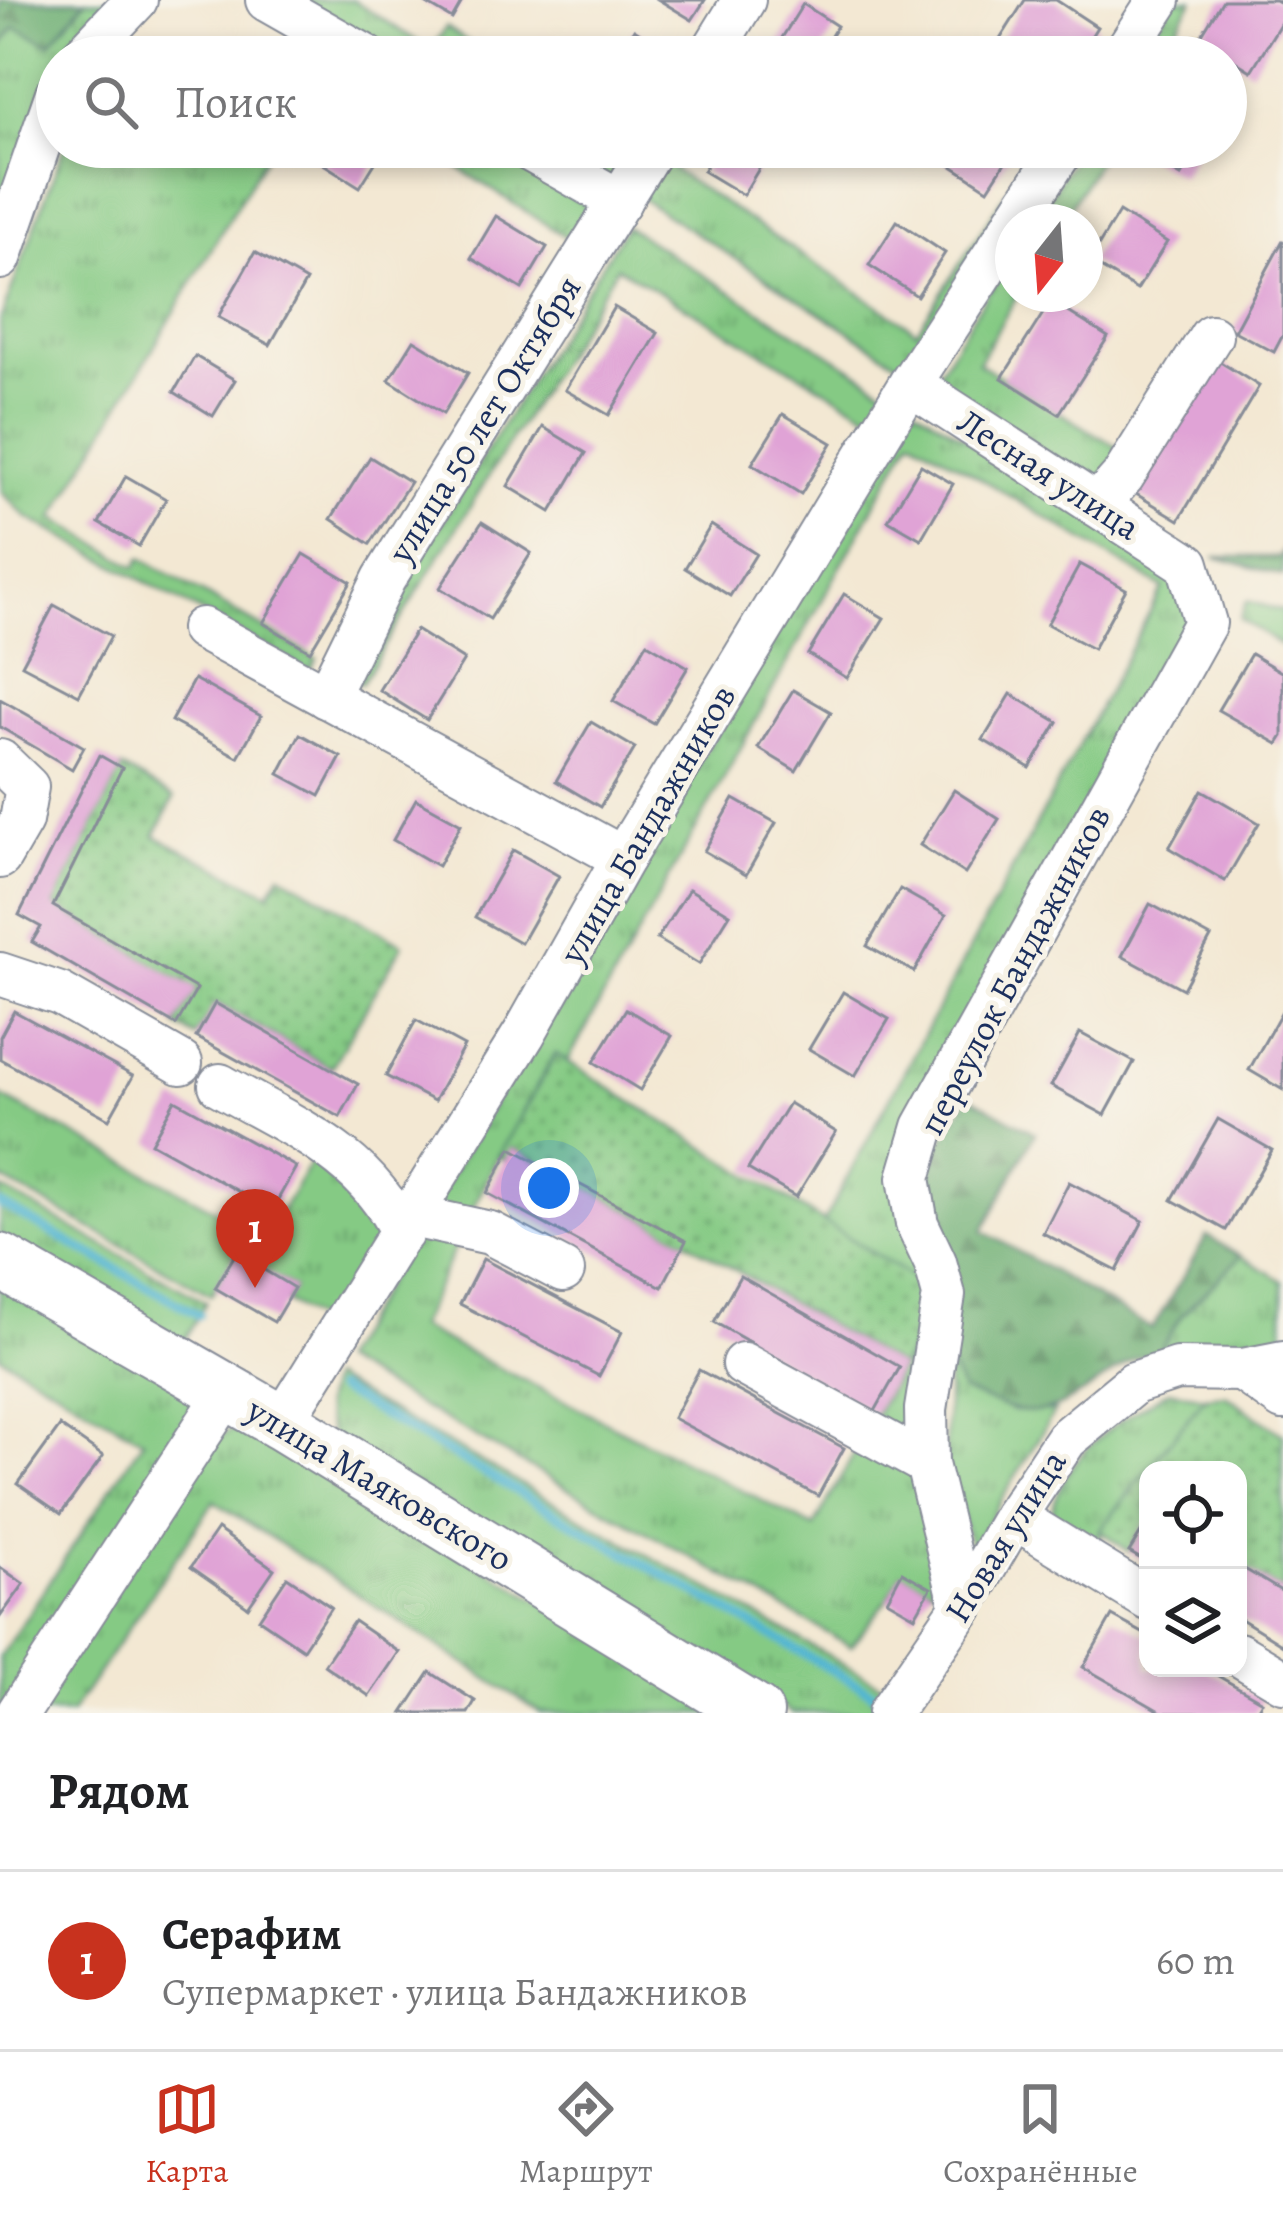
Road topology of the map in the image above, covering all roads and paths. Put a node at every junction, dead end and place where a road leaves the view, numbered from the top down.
1 (136, 0) edge
2 (267, 0) edge
3 (744, 0) edge
4 (1159, 0) edge
5 (102, 36) edge
6 (330, 36) edge
7 (722, 36) edge
8 (1136, 36) edge
9 (36, 154) edge
10 (561, 168) edge
11 (640, 168) edge
12 (1050, 168) edge
13 (620, 201) junction
14 (1027, 204) edge
15 (995, 253) edge
16 (0, 258) edge
17 (1211, 336) dead end
18 (910, 384) junction
19 (1097, 505) junction
20 (1188, 564) joint
21 (202, 629) dead end
22 (326, 697) junction
23 (0, 761) edge
24 (0, 856) edge
25 (623, 858) junction
26 (0, 974) edge
27 (181, 1064) dead end
28 (220, 1085) dead end
29 (407, 1225) junction
30 (0, 1261) edge
31 (562, 1271) dead end
32 (742, 1364) dead end
33 (1263, 1366) edge
34 (228, 1391) junction
35 (1283, 1400) edge
36 (282, 1423) junction
37 (927, 1464) junction
38 (1014, 1516) junction
39 (1139, 1593) edge
40 (962, 1607) junction
41 (1247, 1660) edge
42 (1283, 1682) edge
43 (18, 1713) edge
44 (756, 1713) edge
45 (890, 1713) edge

1 - 5 street
2 - 6 street
3 - 7 street
4 - 8 street
9 - 16 street
10 - 13 street
11 - 13 street, улица 50 лет Октября
12 - 14 street, улица Бандажников
13 - 22 street, улица 50 лет Октября
15 - 18 street, улица Бандажников
17 - 19 street
18 - 19 street, Лесная улица
18 - 25 street, улица Бандажников
19 - 20 street, Лесная улица
20 - 37 street, переулок Бандажников
21 - 22 street
22 - 25 street
23 - 24 street
25 - 29 street, улица Бандажников
26 - 27 street
28 - 29 street
29 - 31 street
29 - 36 street, улица Бандажников
30 - 34 main road, улица Маяковского
32 - 37 street
33 - 35 street
33 - 38 street, Новая улица
34 - 36 main road, улица Маяковского
34 - 43 street
36 - 44 main road, улица Маяковского
37 - 40 street, переулок Бандажников
38 - 39 street
38 - 40 street, Новая улица
40 - 45 street, Новая улица
41 - 42 street

